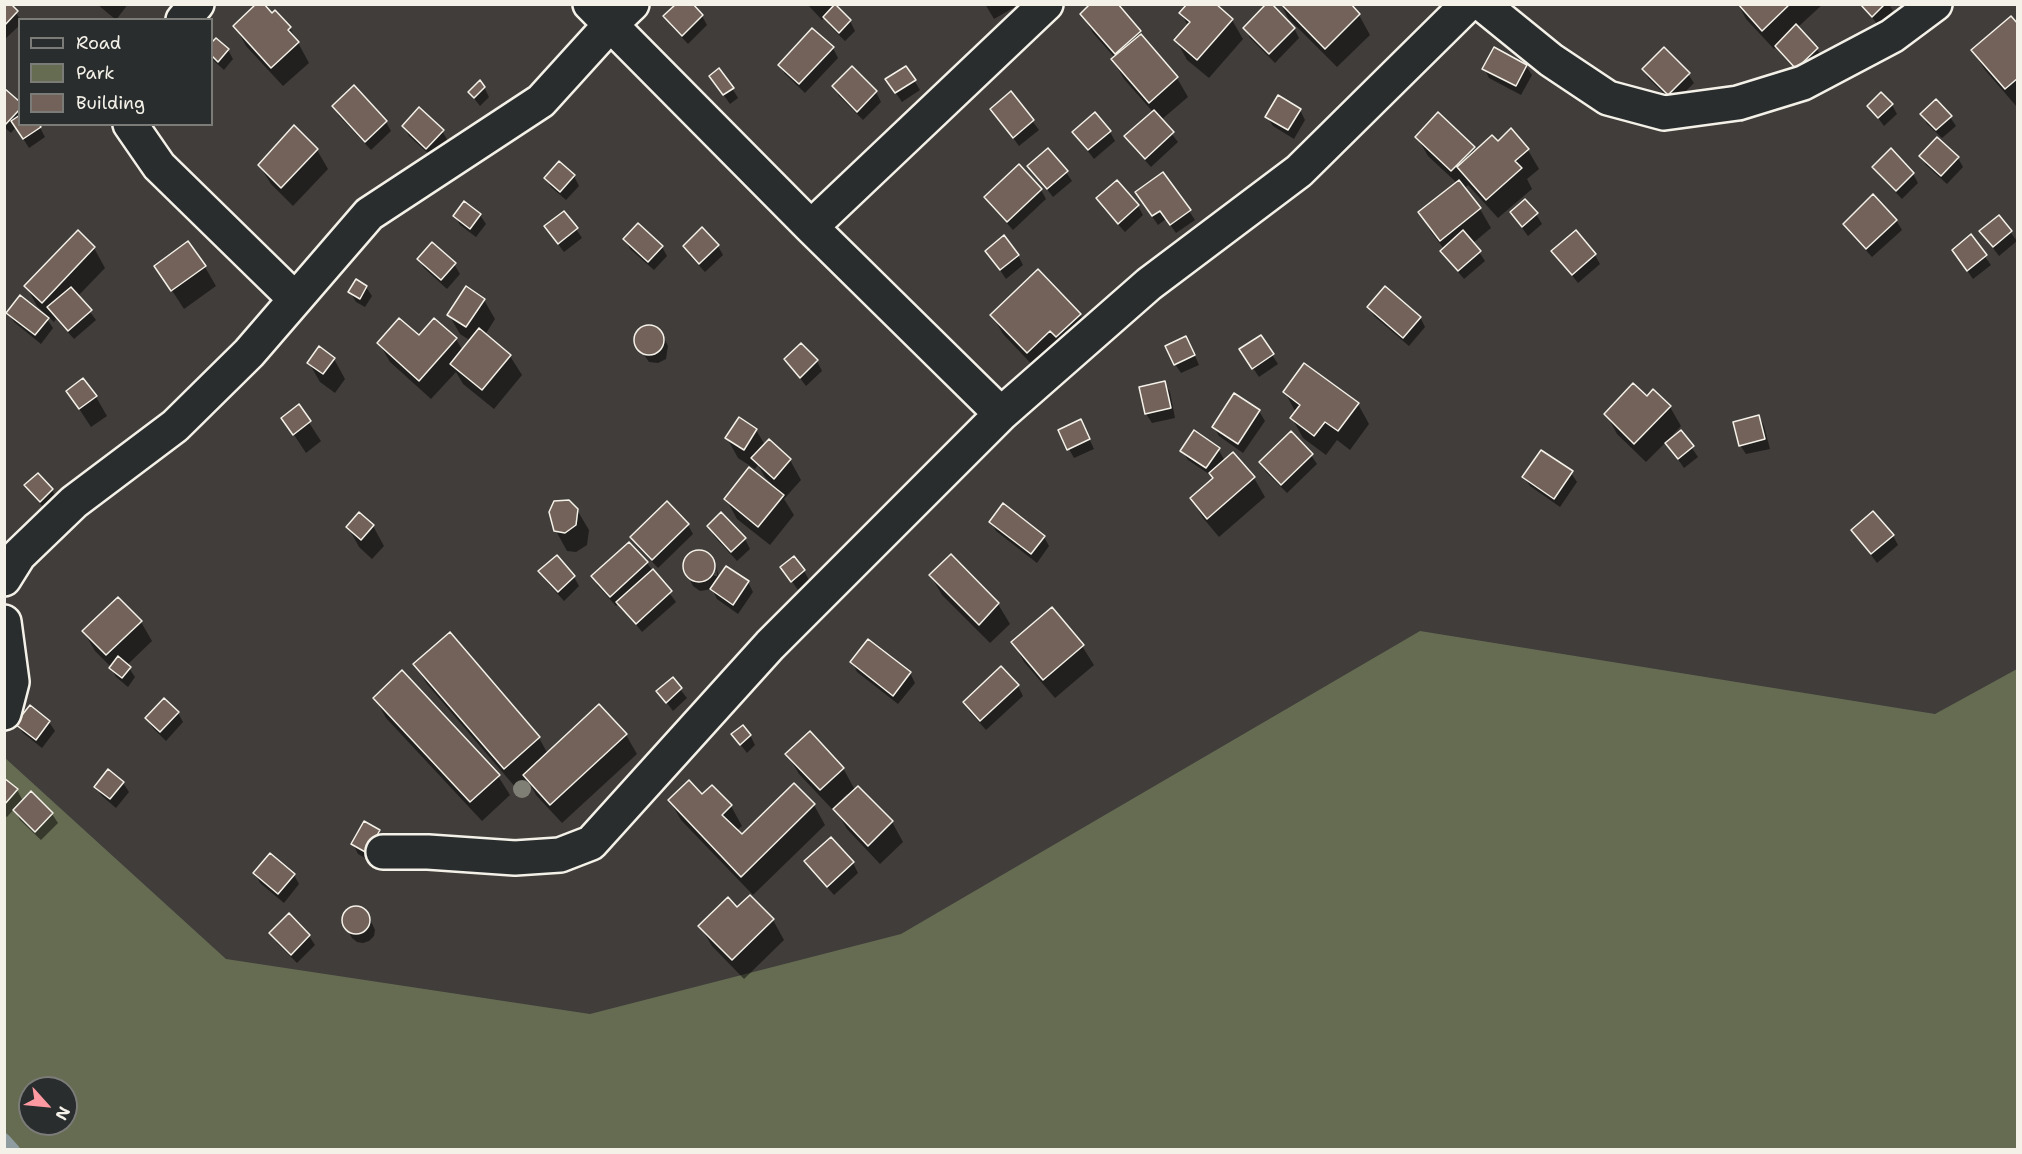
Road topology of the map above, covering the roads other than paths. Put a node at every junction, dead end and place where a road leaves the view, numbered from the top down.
1 (197, 4) edge
2 (1046, 4) edge
3 (1468, 4) edge
4 (1482, 4) edge
5 (1935, 4) edge
6 (611, 11) edge
7 (185, 18) edge
8 (131, 126) edge
9 (811, 227) junction
10 (295, 299) junction
11 (1001, 414) junction
12 (4, 579) edge
13 (4, 622) edge
14 (4, 713) edge
15 (383, 852) dead end

1 - 7 street
2 - 9 street
3 - 11 street
4 - 5 street
6 - 9 street
6 - 10 street
8 - 10 street
9 - 11 street
10 - 12 street
11 - 15 street
13 - 14 street

